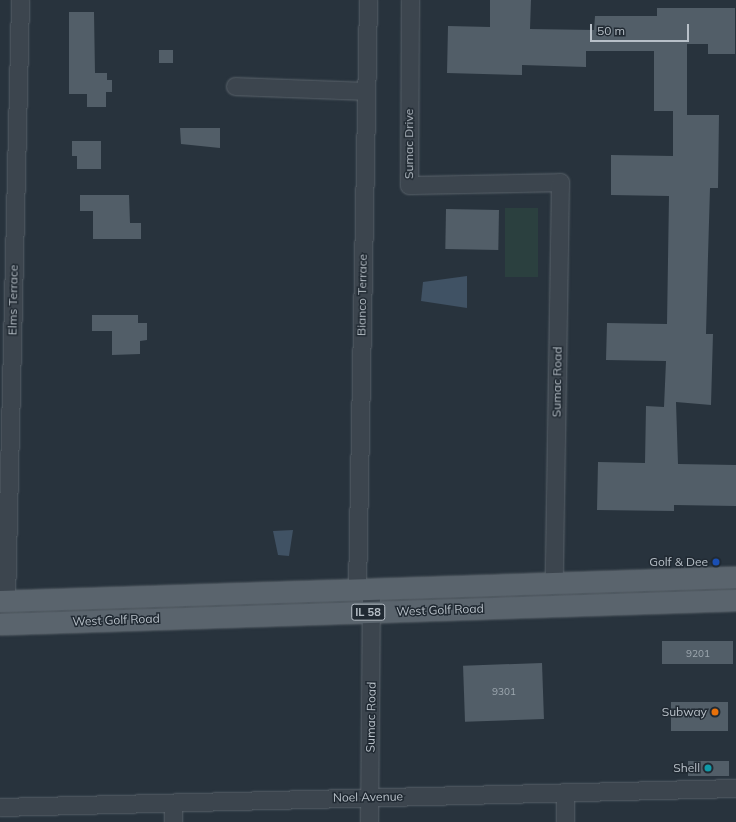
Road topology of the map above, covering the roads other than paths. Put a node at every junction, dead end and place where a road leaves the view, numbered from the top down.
1 (20, 0) edge
2 (368, 0) edge
3 (410, 0) edge
4 (234, 86) dead end
5 (366, 91) junction
6 (560, 182) joint
7 (736, 577) edge
8 (554, 583) junction
9 (364, 589) junction
10 (736, 600) edge
11 (3, 601) edge
12 (371, 612) junction
13 (0, 624) edge
14 (736, 788) edge
15 (565, 792) junction
16 (369, 797) junction
17 (173, 802) junction
18 (0, 807) edge
19 (173, 822) edge
20 (369, 822) edge
21 (565, 822) edge

1 - 11 street, Elms Terrace
2 - 5 street, Bianco Terrace
3 - 6 street, Sumac Drive
4 - 5 street
5 - 9 street, Bianco Terrace
6 - 8 street, Sumac Road
7 - 8 main road, West Golf Road / IL 58
8 - 9 main road, West Golf Road / IL 58
9 - 11 main road, West Golf Road / IL 58
9 - 12 street, Bianco Terrace
10 - 12 main road, West Golf Road / IL 58
12 - 13 main road, West Golf Road / IL 58
12 - 16 street, Sumac Road
14 - 15 street, Noel Avenue
15 - 16 street, Noel Avenue
15 - 21 street
16 - 17 street, Noel Avenue
16 - 20 street, Sumac Road
17 - 18 street, Noel Avenue
17 - 19 street

